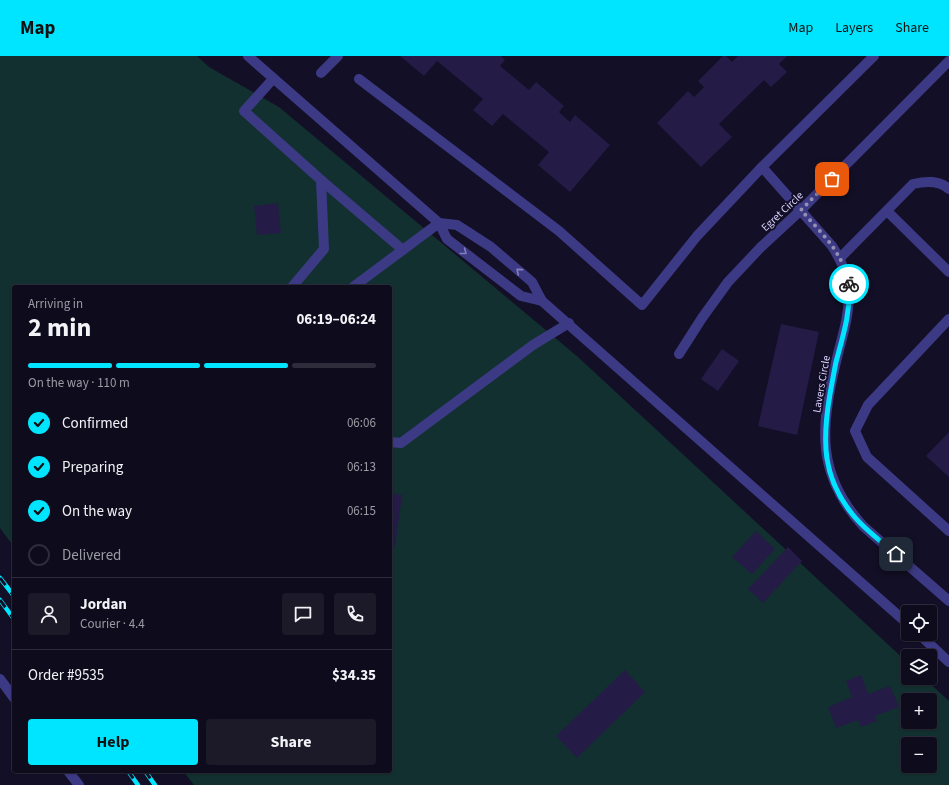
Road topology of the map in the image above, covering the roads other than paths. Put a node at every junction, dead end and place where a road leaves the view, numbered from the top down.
1 (248, 56) edge
2 (338, 56) edge
3 (874, 56) edge
4 (949, 62) edge
5 (321, 73) dead end
6 (273, 79) junction
7 (359, 79) dead end
8 (762, 167) junction
9 (321, 180) junction
10 (949, 189) edge
11 (801, 210) junction
12 (887, 211) junction
13 (439, 223) junction
14 (403, 250) junction
15 (840, 258) junction
16 (949, 272) edge
17 (294, 285) edge
18 (356, 285) edge
19 (542, 301) junction
20 (949, 319) edge
21 (569, 323) junction
22 (679, 354) dead end
23 (392, 442) edge
24 (949, 531) edge
25 (949, 601) edge
26 (901, 618) edge
27 (926, 641) edge
28 (949, 662) edge
29 (0, 679) edge
30 (12, 695) edge
31 (70, 773) edge
32 (79, 785) edge

1 - 6 street
2 - 5 street
3 - 8 street
4 - 11 street, Egret Circle
6 - 9 street
6 - 13 street
7 - 8 street
8 - 11 street, Lavers Circle
9 - 14 street
9 - 17 street
10 - 12 street
11 - 15 street, Lavers Circle
11 - 22 street, Egret Circle
12 - 15 street
12 - 16 street
13 - 14 street
13 -> 19 street
19 -> 13 street
14 - 18 street
15 - 25 street, Lavers Circle
19 - 21 street
20 - 24 street
21 - 23 street
21 - 26 street
27 - 28 street
29 - 30 street
31 - 32 street

